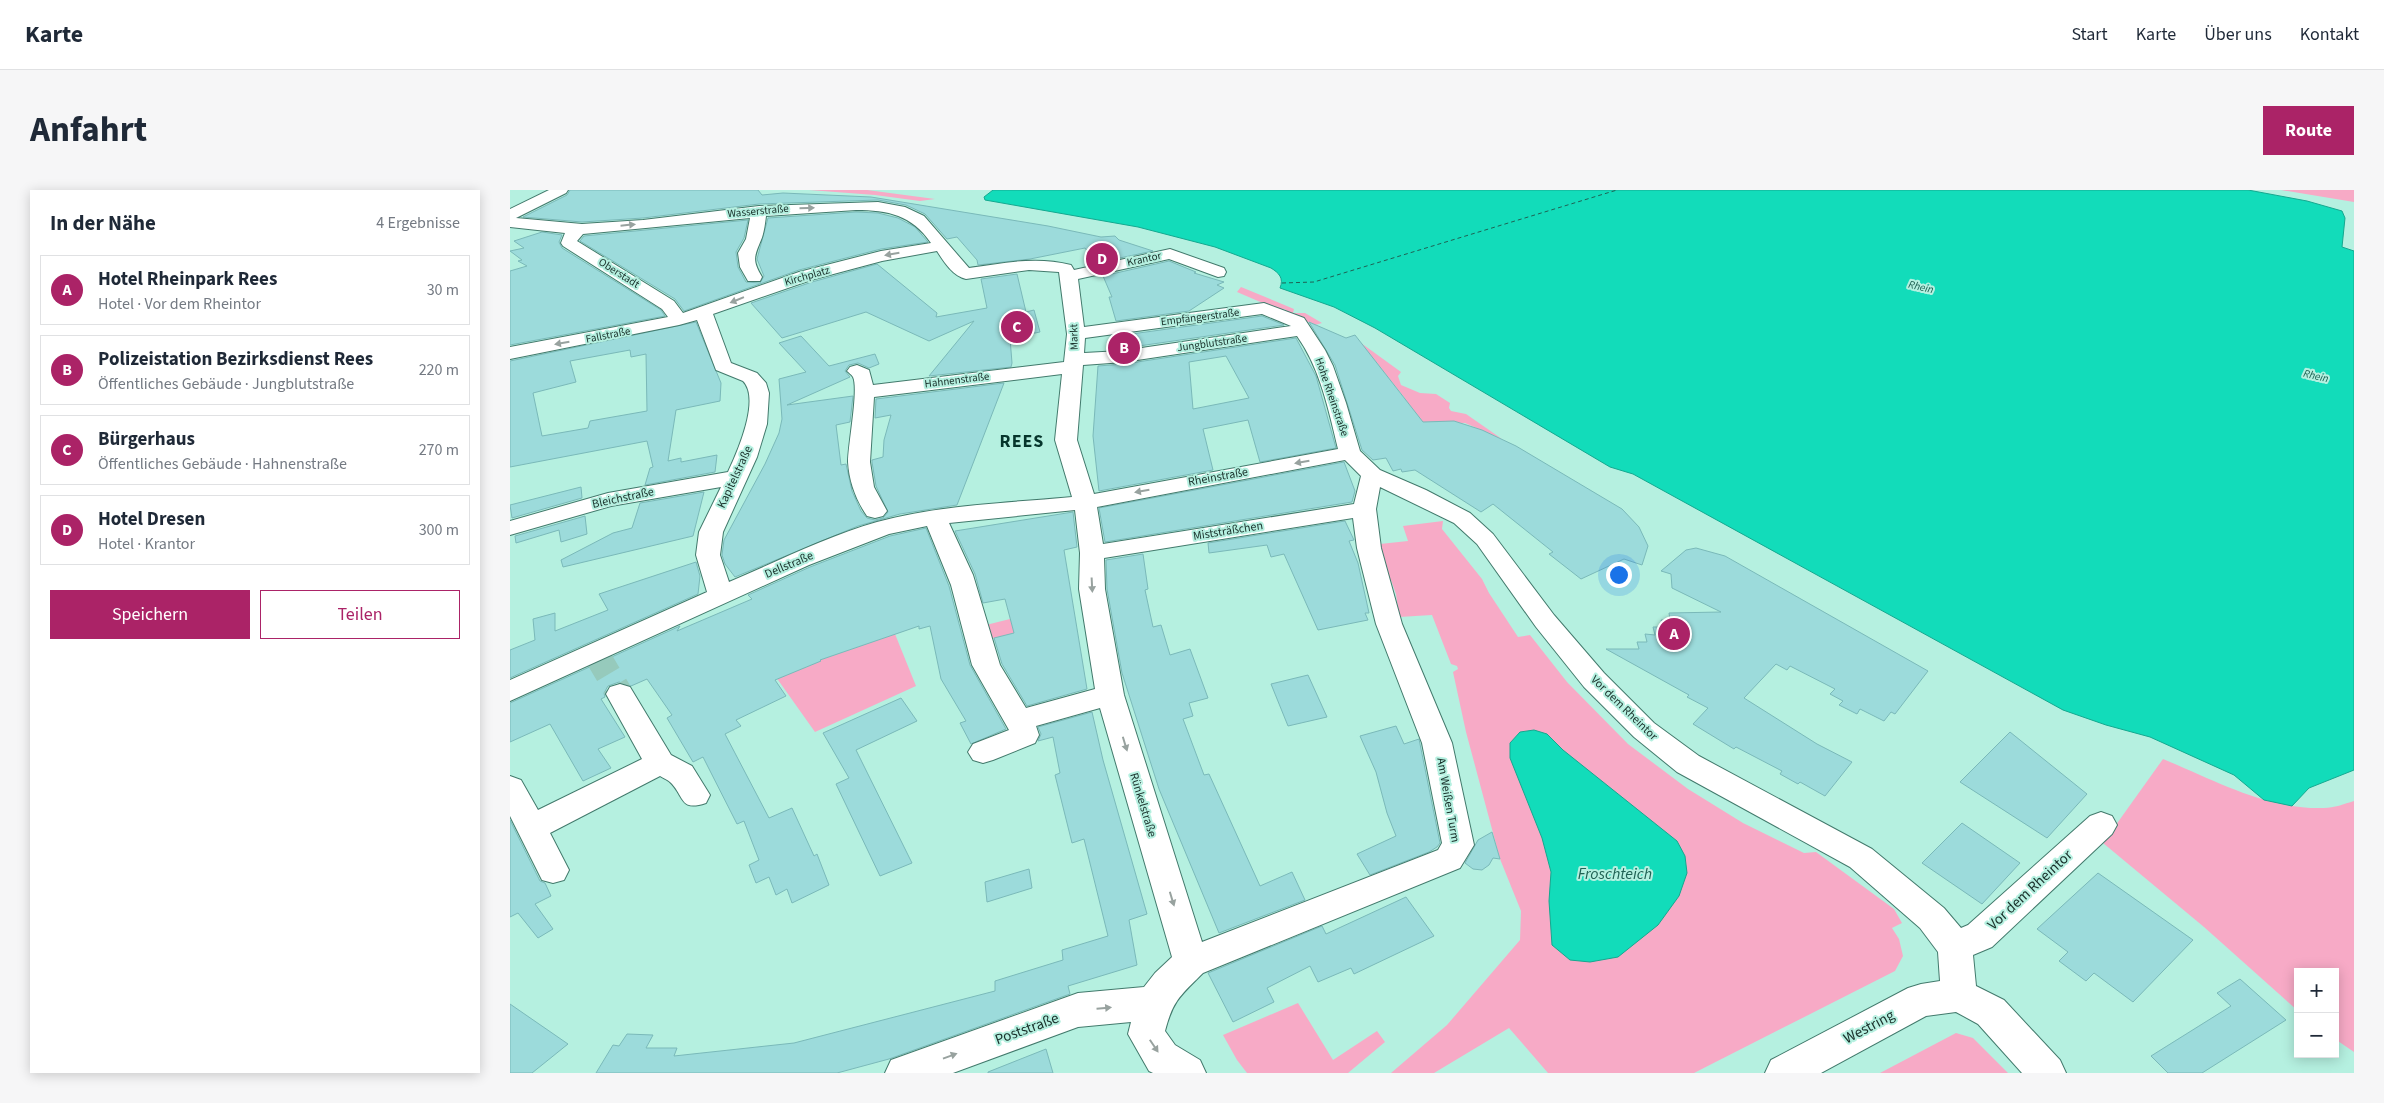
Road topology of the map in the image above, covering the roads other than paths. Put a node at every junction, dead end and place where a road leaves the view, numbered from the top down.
1 (561, 190) edge
2 (759, 211) junction
3 (510, 215) edge
4 (510, 222) edge
5 (579, 229) junction
6 (940, 246) junction
7 (1218, 272) dead end
8 (1069, 276) junction
9 (762, 283) junction
10 (1264, 308) joint
11 (704, 312) junction
12 (679, 320) junction
13 (1301, 330) junction
14 (1076, 334) junction
15 (510, 353) edge
16 (1074, 363) junction
17 (857, 371) dead end
18 (864, 392) junction
19 (1350, 453) junction
20 (1372, 475) junction
21 (737, 477) junction
22 (1086, 502) junction
23 (1364, 509) junction
24 (934, 518) junction
25 (879, 519) junction
26 (510, 528) edge
27 (1092, 553) junction
28 (721, 595) junction
29 (510, 691) edge
30 (620, 694) tunnel mouth
31 (1110, 695) junction
32 (1020, 720) junction
33 (983, 752) dead end
34 (660, 763) junction
35 (510, 788) edge
36 (695, 795) dead end
37 (2100, 825) dead end
38 (532, 828) junction
39 (553, 870) dead end
40 (1955, 947) junction
41 (1191, 962) junction
42 (1959, 995) junction
43 (1154, 1003) junction
44 (904, 1073) edge
45 (1187, 1073) edge
46 (1784, 1073) edge
47 (2047, 1073) edge

1 - 3 street
5 -> 2 street, Wasserstraße
2 -> 6 street, Wasserstraße
2 - 9 street
4 - 5 street, Wasserstraße
5 - 12 street, Oberstadt
6 - 8 street
6 -> 9 street, Kirchplatz
7 - 8 street, Krantor
8 - 14 street, Markt
9 -> 11 street, Kirchplatz
10 - 13 street, Hohe Rheinstraße
10 - 14 street, Empfängerstraße
11 - 12 street, Fallstraße
11 - 21 street, Kapitelstraße
12 -> 15 street, Fallstraße
13 - 16 street, Jungblutstraße
13 - 19 street, Hohe Rheinstraße
14 - 16 street, Markt
16 - 18 street, Hahnenstraße
16 - 22 street, Markt
17 - 18 street
18 - 25 street
19 - 20 street, Vor dem Rheintor
19 -> 22 street, Rheinstraße
20 - 23 street, Am Weißen Turm
20 - 40 street, Vor dem Rheintor
21 - 26 street, Bleichstraße
21 - 28 street, Kapitelstraße
22 - 24 street, Dellstraße
22 - 27 street, Rünkelstraße
23 - 27 street, Miststräßchen
23 - 41 street, Am Weißen Turm
24 - 25 street, Dellstraße
24 - 32 street
25 - 28 street, Dellstraße
27 -> 31 street, Rünkelstraße
28 - 29 street, Dellstraße
30 - 34 street
31 - 32 street
31 -> 41 street, Rünkelstraße
32 - 33 street
34 - 36 street
34 - 38 street
35 - 38 street
37 - 40 street, Vor dem Rheintor
38 - 39 street
40 - 42 street
41 - 43 street
42 - 46 street, Westring
42 - 47 street
44 -> 43 street, Poststraße
43 -> 45 street

